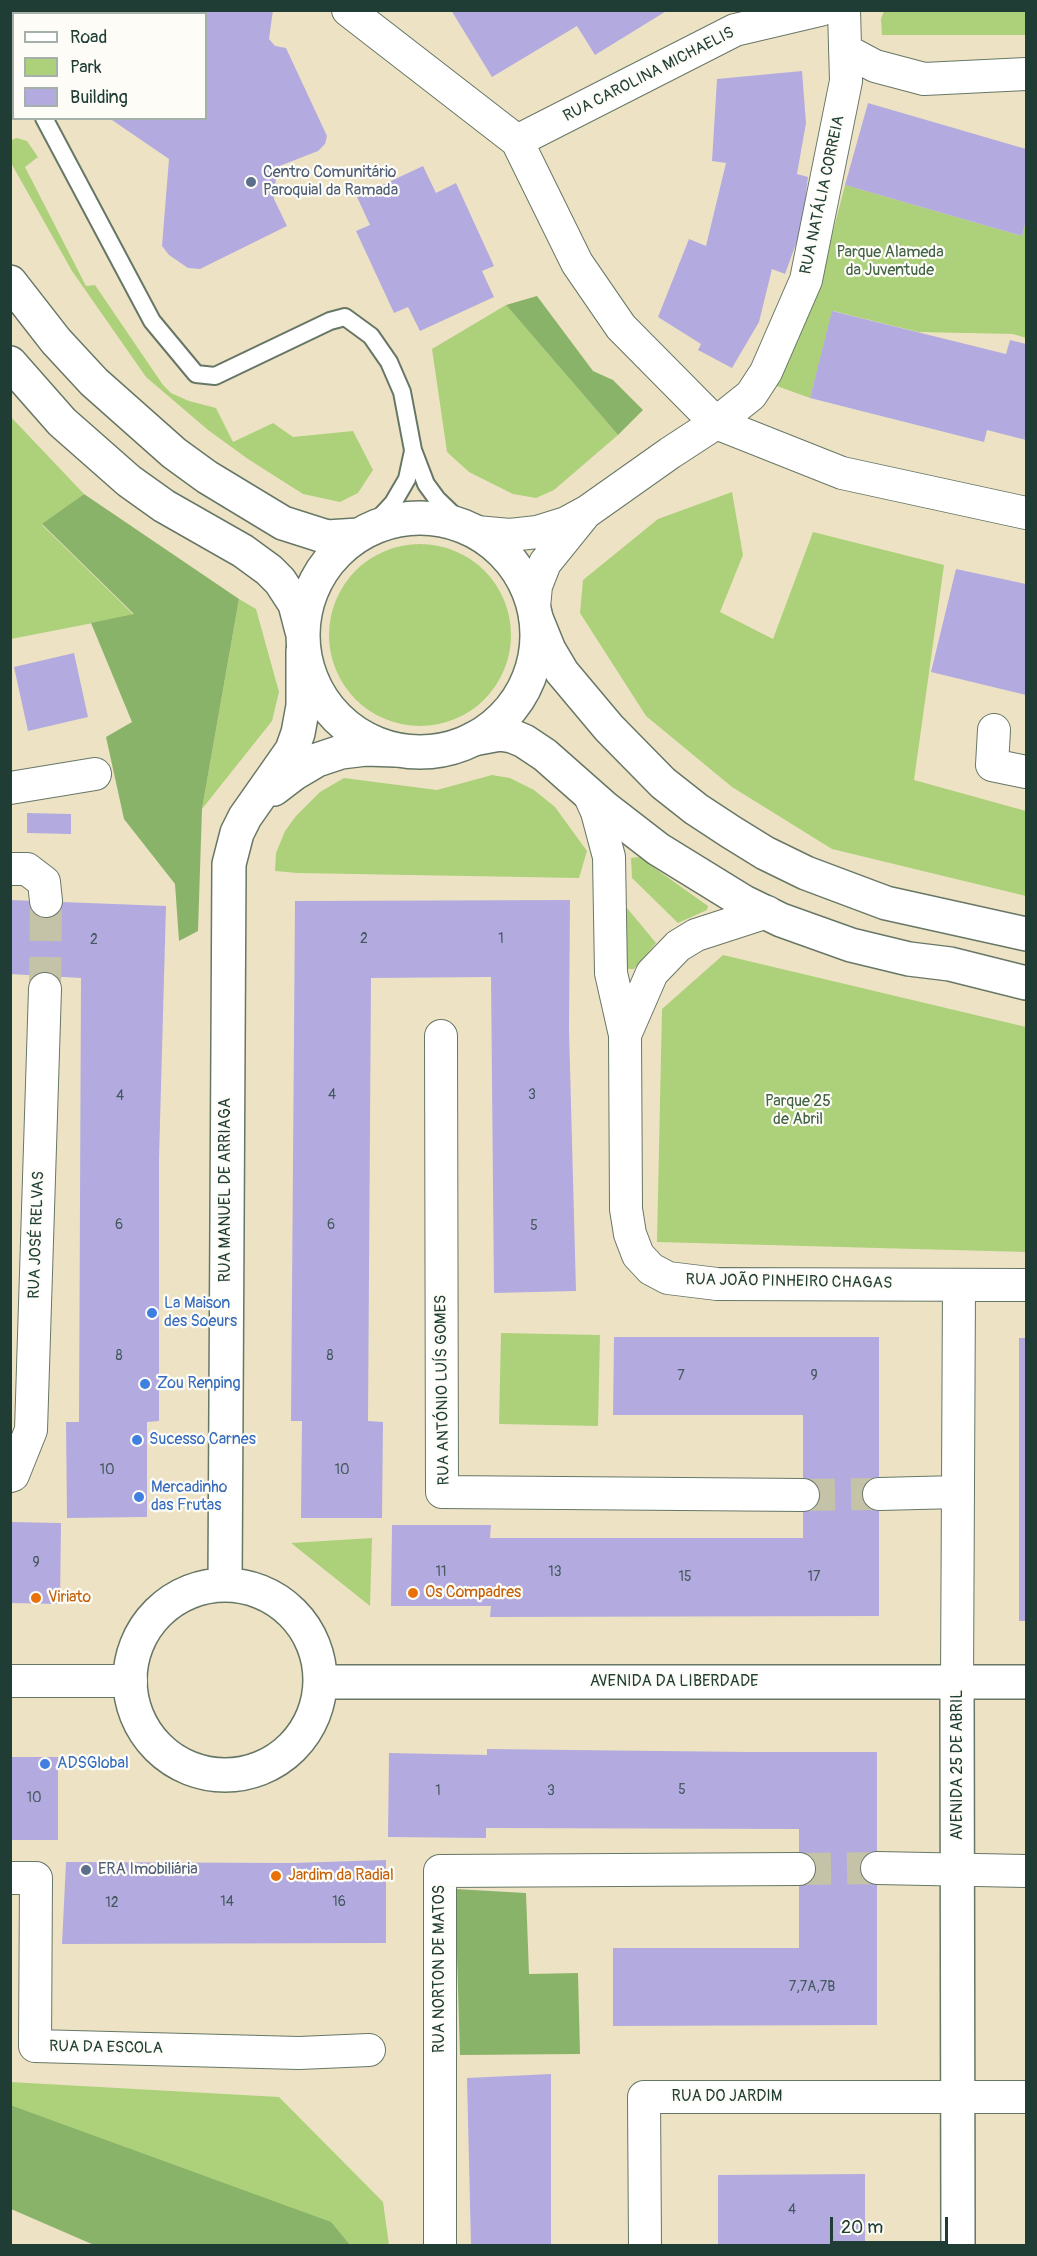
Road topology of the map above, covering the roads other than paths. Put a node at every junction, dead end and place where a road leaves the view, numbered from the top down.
1 (348, 10) edge
2 (820, 10) edge
3 (844, 10) edge
4 (844, 50) junction
5 (1026, 74) edge
6 (45, 120) edge
7 (517, 141) junction
8 (10, 282) edge
9 (10, 363) edge
10 (716, 423) junction
11 (413, 450) junction
12 (588, 511) junction
13 (1026, 513) edge
14 (470, 529) junction
15 (364, 532) junction
16 (535, 612) junction
17 (303, 645) junction
18 (994, 729) dead end
19 (473, 739) junction
20 (396, 750) junction
21 (1026, 772) edge
22 (95, 774) dead end
23 (10, 788) edge
24 (589, 794) junction
25 (256, 803) junction
26 (10, 869) edge
27 (46, 901) tunnel mouth
28 (767, 912) junction
29 (1026, 934) edge
30 (1026, 983) edge
31 (45, 989) tunnel mouth
32 (625, 1035) junction
33 (441, 1036) dead end
34 (959, 1285) junction
35 (1026, 1285) edge
36 (10, 1476) edge
37 (958, 1492) junction
38 (803, 1494) tunnel mouth
39 (879, 1494) tunnel mouth
40 (225, 1584) junction
41 (10, 1681) edge
42 (130, 1681) junction
43 (322, 1682) junction
44 (1026, 1682) edge
45 (957, 1683) junction
46 (877, 1868) tunnel mouth
47 (799, 1869) tunnel mouth
48 (958, 1871) junction
49 (1026, 1871) edge
50 (10, 1878) edge
51 (369, 2050) dead end
52 (1026, 2097) edge
53 (958, 2098) junction
54 (440, 2246) edge
55 (645, 2246) edge
56 (958, 2246) edge

1 - 7 street
2 - 7 street, RUA CAROLINA MICHAELIS
3 - 4 street, RUA NATÁLIA CORREIA
4 - 5 street
4 - 10 street, RUA NATÁLIA CORREIA
6 - 11 lane
7 - 10 street
8 - 15 street
9 - 17 street
10 - 12 street, RUA NATÁLIA CORREIA
10 - 13 street
11 - 14 lane
11 - 15 lane
12 - 14 street
12 - 16 street
14 - 15 street
14 - 16 street
15 - 17 street
16 - 19 street
16 - 29 street
17 - 20 street
17 - 25 street, RUA MANUEL DE ARRIAGA
18 - 21 street
19 - 20 street, RUA MANUEL DE ARRIAGA
19 - 24 street
20 - 25 street, RUA MANUEL DE ARRIAGA
22 - 23 street
24 - 28 street
24 - 32 street, RUA JOÃO PINHEIRO CHAGAS
25 - 40 street, RUA MANUEL DE ARRIAGA
26 - 27 street
28 - 30 street
28 - 32 street, RUA JOÃO PINHEIRO CHAGAS
31 - 36 street, RUA JOSÉ RELVAS
32 - 34 street, RUA JOÃO PINHEIRO CHAGAS
33 - 38 street, RUA ANTÓNIO LUÍS GOMES
34 - 35 street, RUA JOÃO PINHEIRO CHAGAS
34 - 37 street, AVENIDA 25 DE ABRIL
37 - 39 street
37 - 45 street, AVENIDA 25 DE ABRIL
40 - 42 street
40 - 43 street
41 - 42 street
42 - 43 street
43 - 45 street, AVENIDA DA LIBERDADE
44 - 45 street, AVENIDA DA LIBERDADE
45 - 48 street, AVENIDA 25 DE ABRIL
46 - 48 street
47 - 54 street, RUA NORTON DE MATOS
48 - 49 street
48 - 53 street, AVENIDA 25 DE ABRIL
50 - 51 street, RUA DA ESCOLA
52 - 53 street
53 - 55 street, RUA DO JARDIM
53 - 56 street, AVENIDA 25 DE ABRIL

